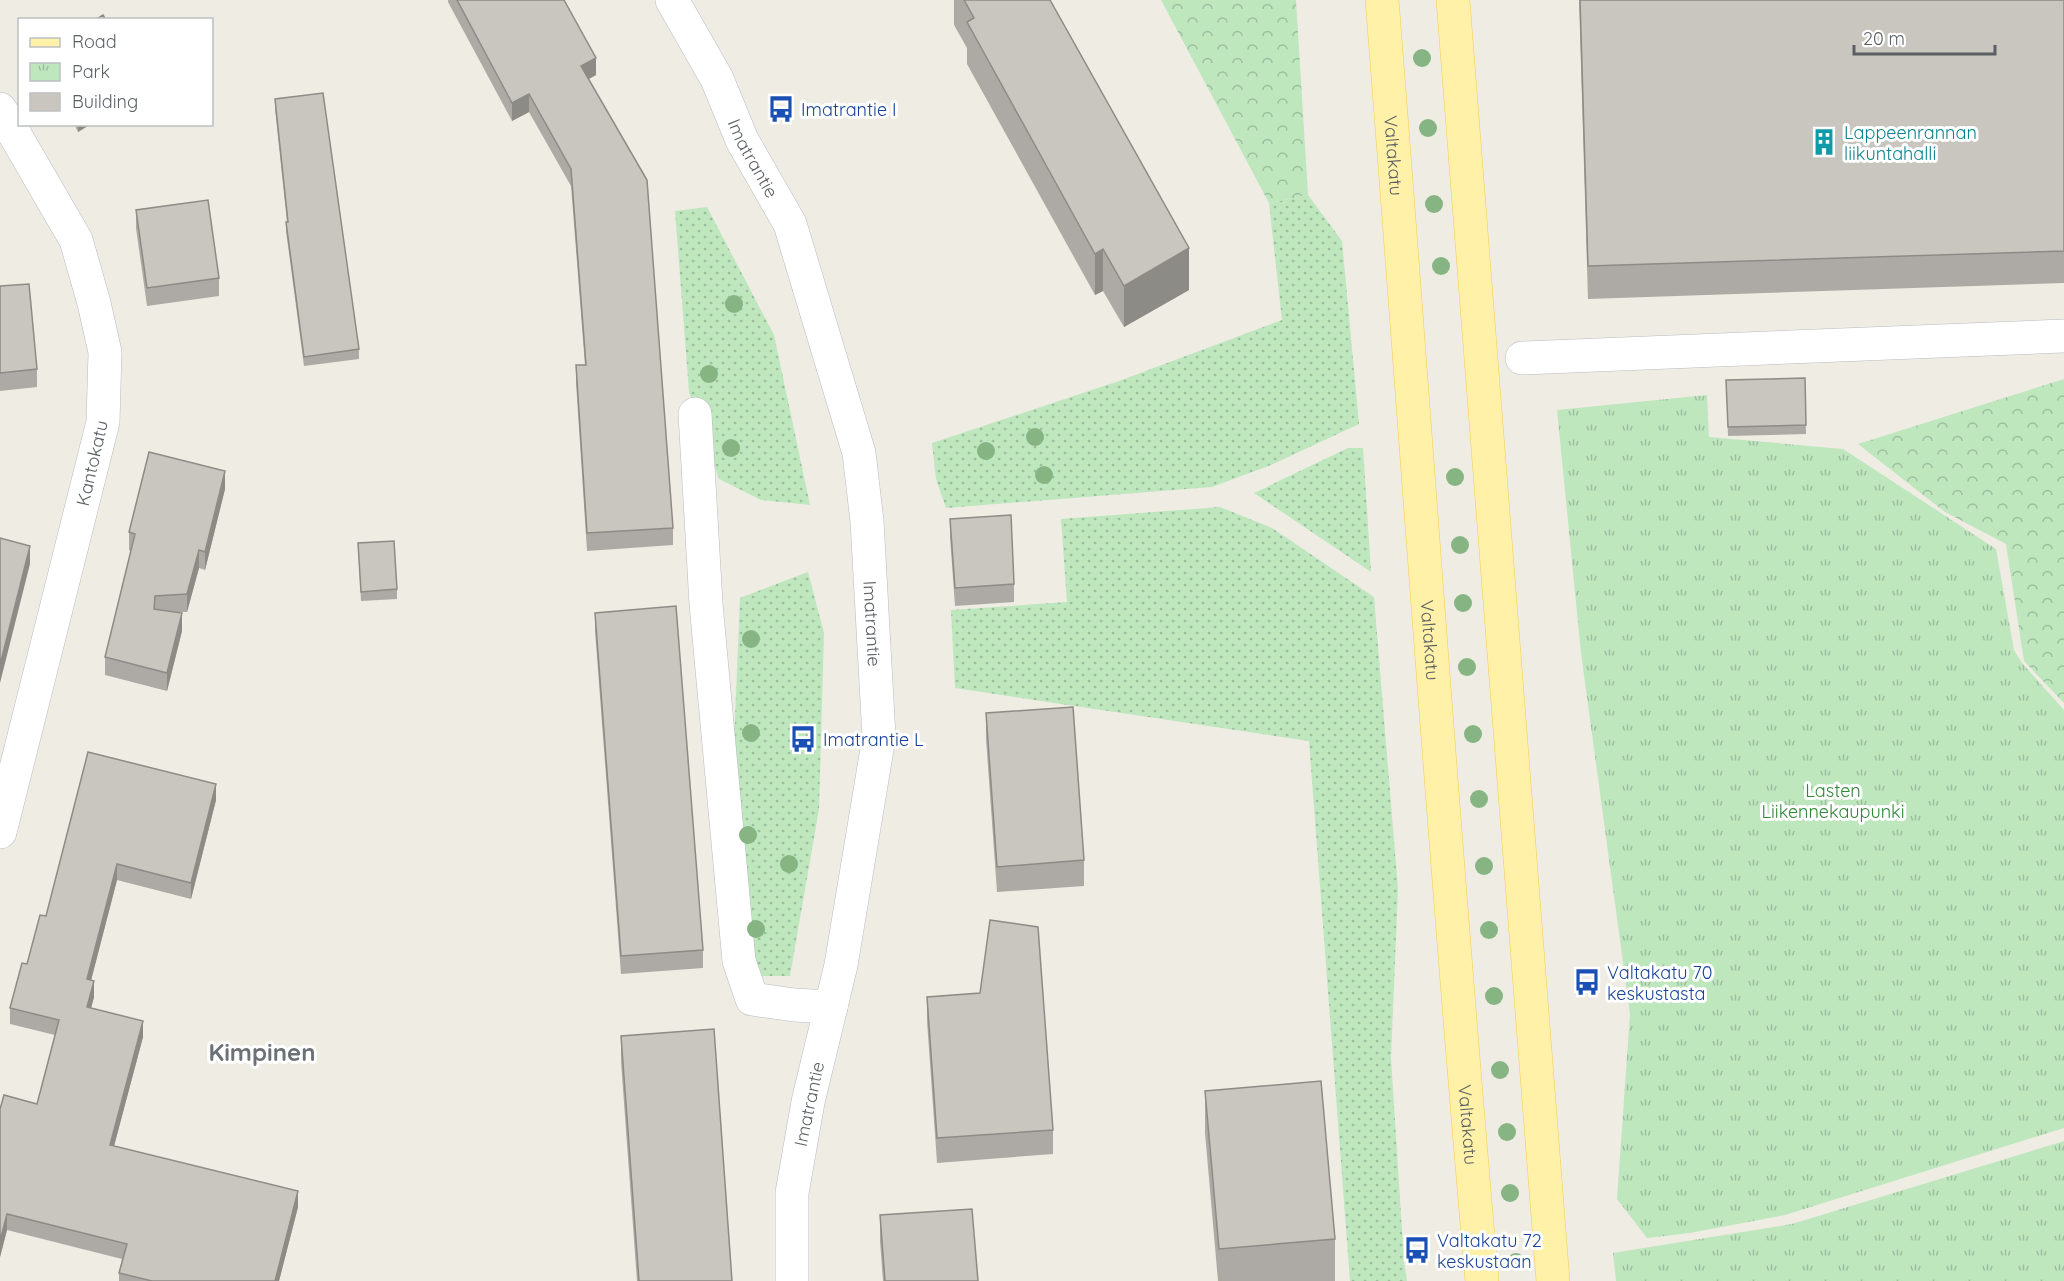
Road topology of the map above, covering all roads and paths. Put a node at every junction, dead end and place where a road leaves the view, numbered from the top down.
1 (672, 0) edge
2 (1382, 0) edge
3 (1452, 0) edge
4 (0, 108) edge
5 (2064, 336) edge
6 (1522, 358) dead end
7 (695, 414) dead end
8 (0, 832) edge
9 (831, 1007) junction
10 (792, 1281) edge
11 (1482, 1281) edge
12 (1553, 1281) edge

1 - 9 street, Imatrantie
2 - 11 main road, Valtakatu
3 - 12 main road
4 - 8 street, Kantokatu
5 - 6 street
7 - 9 street
9 - 10 street, Imatrantie

